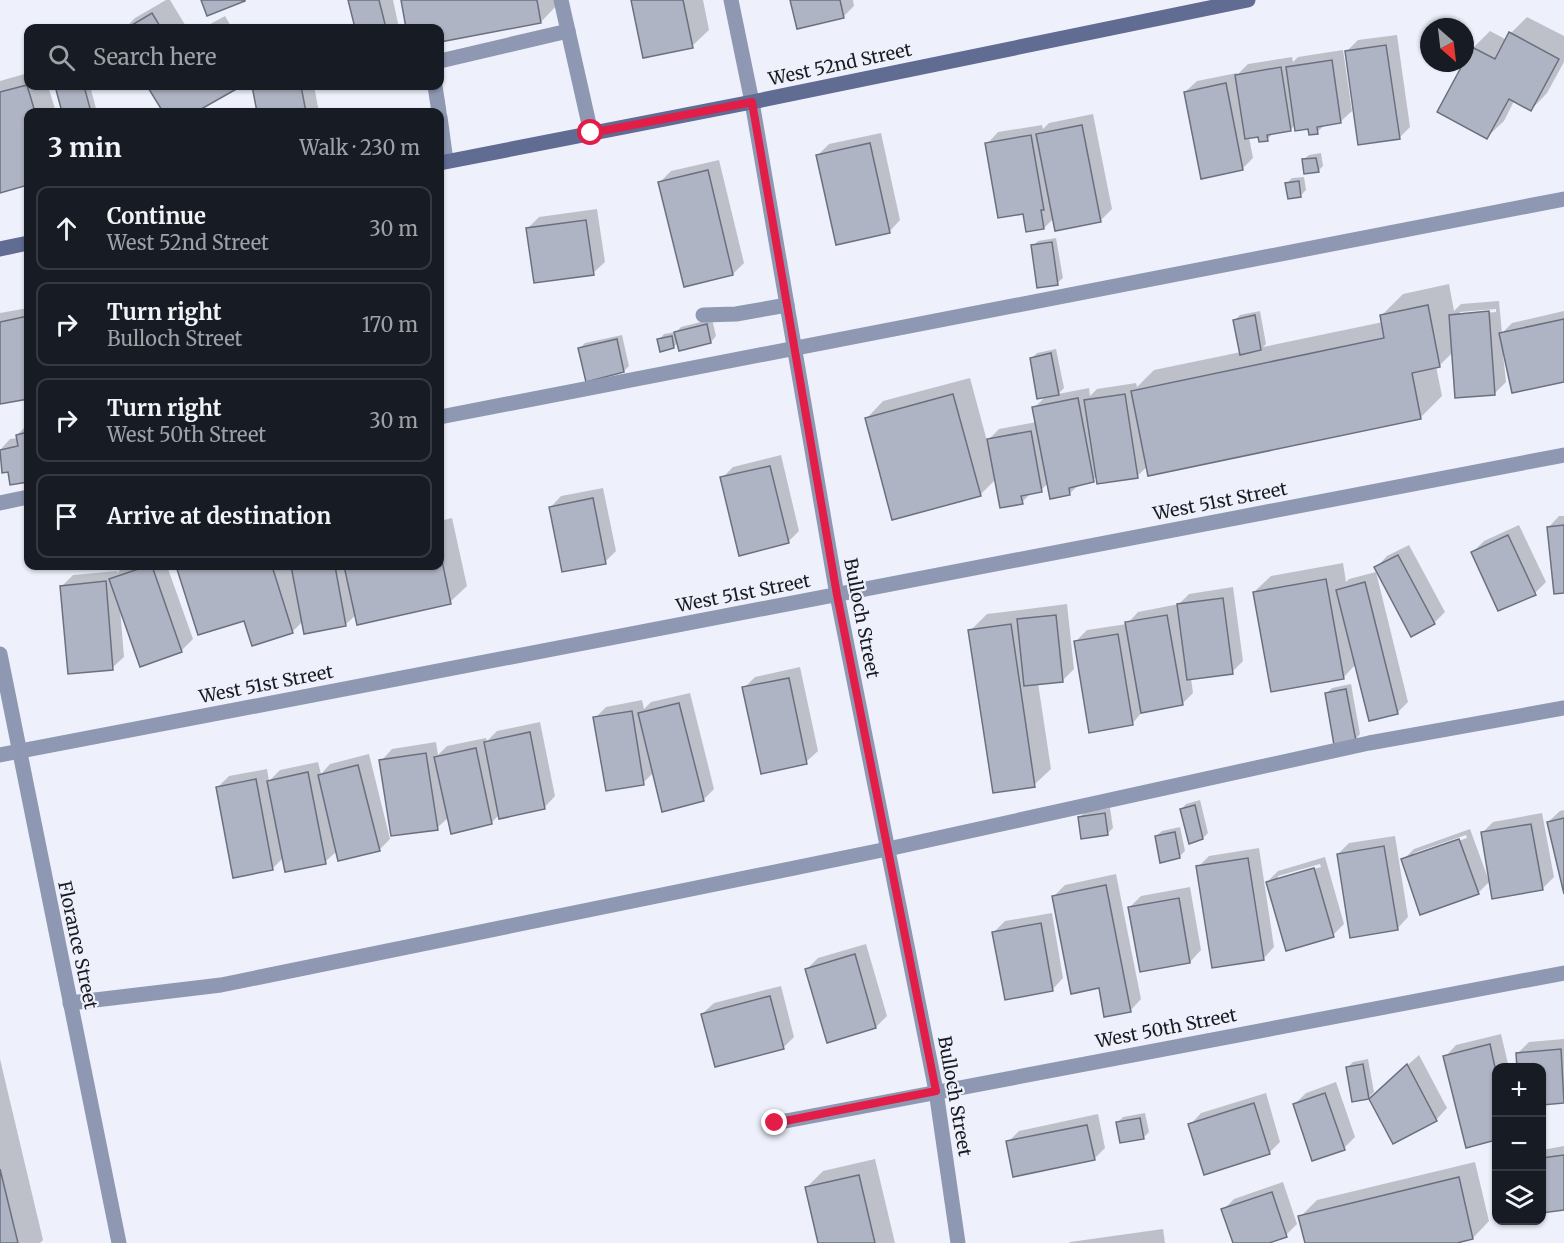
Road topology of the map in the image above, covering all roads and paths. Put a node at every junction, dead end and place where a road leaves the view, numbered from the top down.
1 (561, 0) edge
2 (731, 0) edge
3 (1248, 0) edge
4 (568, 31) junction
5 (444, 60) edge
6 (436, 90) edge
7 (752, 102) junction
8 (438, 108) edge
9 (591, 133) junction
10 (444, 162) edge
11 (1564, 200) edge
12 (24, 244) edge
13 (0, 249) edge
14 (787, 305) junction
15 (703, 315) dead end
16 (794, 348) junction
17 (444, 416) edge
18 (1564, 455) edge
19 (24, 498) edge
20 (0, 503) edge
21 (837, 595) junction
22 (0, 654) edge
23 (1564, 708) edge
24 (18, 751) junction
25 (0, 755) edge
26 (888, 849) junction
27 (1564, 973) edge
28 (70, 1003) junction
29 (936, 1091) junction
30 (775, 1123) dead end
31 (119, 1243) edge
32 (958, 1243) edge

1 - 4 street
2 - 7 street, Bulloch Street
3 - 7 main road, West 52nd Street
4 - 5 street
4 - 9 street
6 - 8 street
7 - 9 main road, West 52nd Street
7 - 14 street, Bulloch Street
9 - 10 main road, West 52nd Street
11 - 16 street
12 - 13 main road
14 - 15 street
14 - 16 street, Bulloch Street
16 - 17 street
16 - 21 street, Bulloch Street
18 - 21 street, West 51st Street
19 - 20 street
21 - 24 street, West 51st Street
21 - 26 street, Bulloch Street
22 - 24 street, Florance Street
23 - 26 street
24 - 25 street, West 51st Street
24 - 28 street, Florance Street
26 - 28 street
26 - 29 street, Bulloch Street
27 - 29 street, West 50th Street
28 - 31 street, Florance Street
29 - 30 street, West 50th Street
29 - 32 street, Bulloch Street

